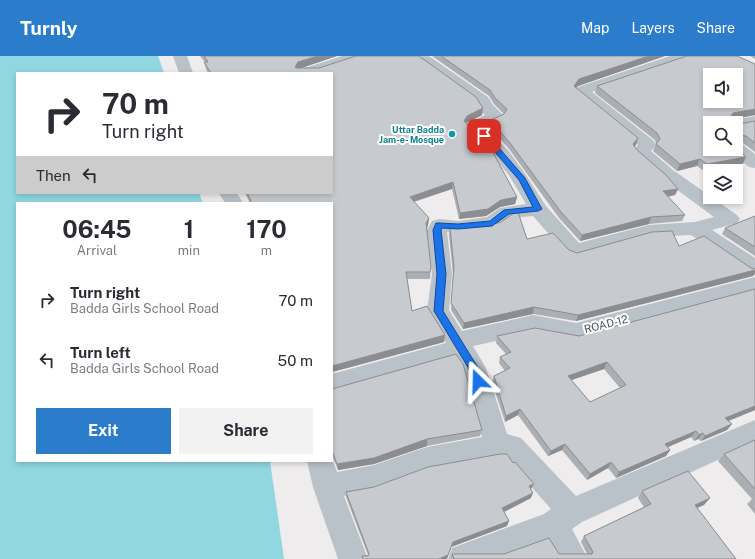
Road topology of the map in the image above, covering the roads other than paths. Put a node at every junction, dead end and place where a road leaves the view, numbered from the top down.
1 (180, 56) edge
2 (356, 56) edge
3 (420, 56) edge
4 (684, 56) edge
5 (186, 72) edge
6 (307, 72) edge
7 (755, 121) edge
8 (743, 123) edge
9 (743, 154) edge
10 (755, 163) edge
11 (538, 209) junction
12 (695, 228) junction
13 (755, 268) edge
14 (755, 285) edge
15 (463, 352) junction
16 (333, 384) edge
17 (755, 431) edge
18 (498, 446) junction
19 (323, 474) edge
20 (562, 518) junction
21 (353, 559) edge
22 (463, 559) edge
23 (573, 559) edge

1 - 5 street
2 - 6 street
3 - 11 street
4 - 12 street
7 - 8 street
9 - 10 street
11 - 12 street
11 - 15 street
12 - 13 street
14 - 15 street, ROAD-12
15 - 16 street, ROAD-12
15 - 18 street
17 - 20 street
18 - 19 street
18 - 20 street
19 - 21 street
20 - 22 street
20 - 23 street

